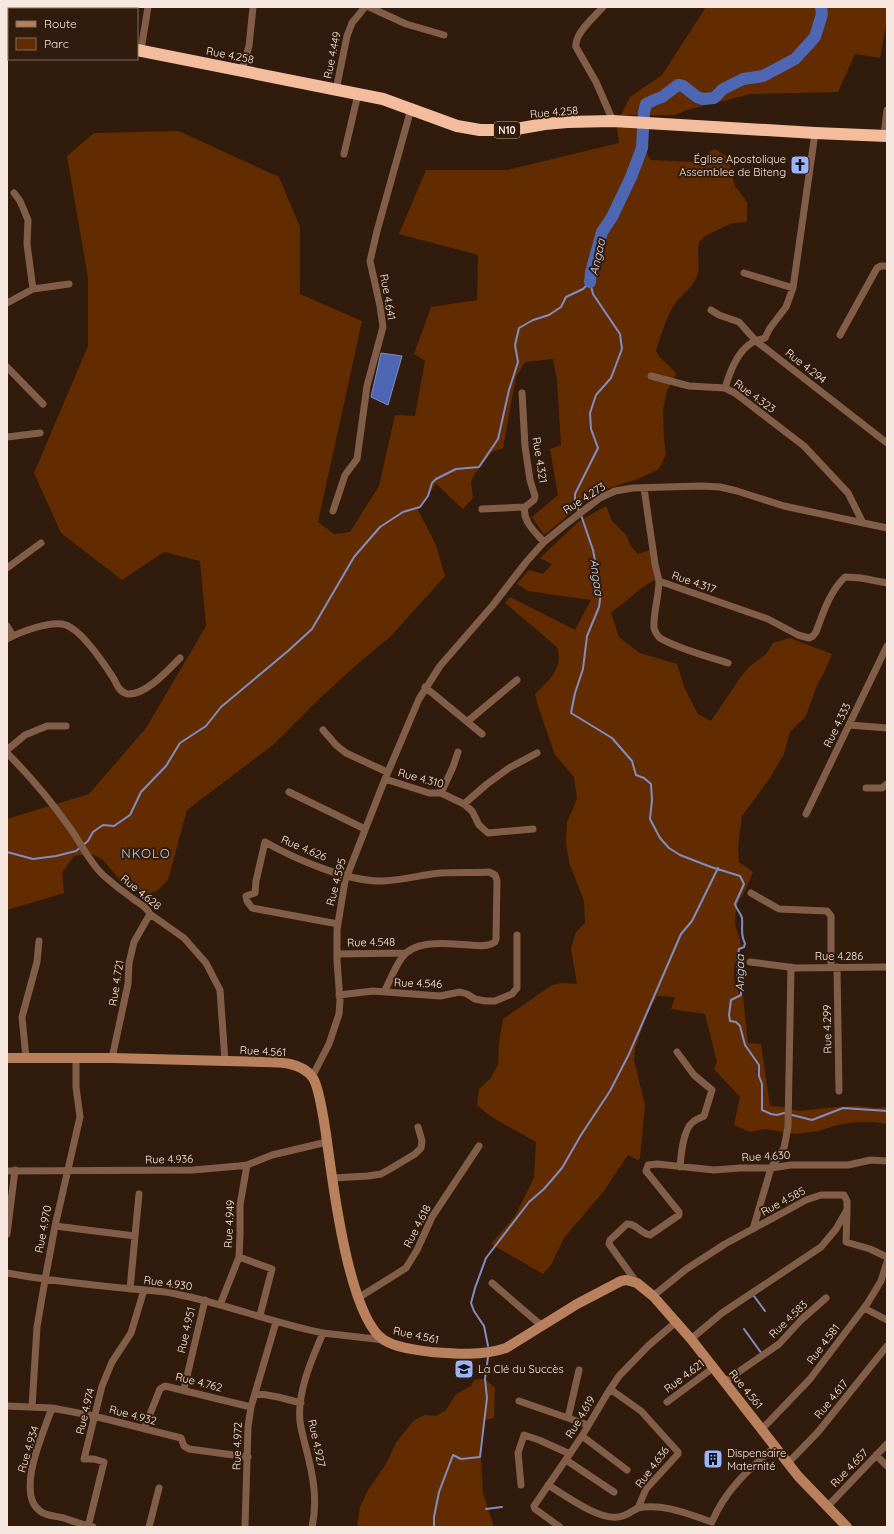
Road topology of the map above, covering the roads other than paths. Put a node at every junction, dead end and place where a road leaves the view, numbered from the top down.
1 (148, 7) edge
2 (253, 7) edge
3 (365, 7) edge
4 (369, 7) edge
5 (603, 7) edge
6 (444, 35) dead end
7 (139, 50) edge
8 (242, 70) junction
9 (336, 90) junction
10 (358, 94) junction
11 (411, 109) junction
12 (887, 110) edge
13 (613, 121) junction
14 (815, 134) junction
15 (886, 136) edge
16 (344, 154) dead end
17 (14, 193) dead end
18 (887, 266) edge
19 (744, 273) dead end
20 (69, 284) dead end
21 (793, 288) junction
22 (33, 289) junction
23 (7, 303) edge
24 (711, 310) dead end
25 (840, 335) dead end
26 (756, 341) junction
27 (7, 367) edge
28 (651, 376) dead end
29 (725, 388) junction
30 (522, 393) dead end
31 (43, 404) dead end
32 (40, 433) dead end
33 (7, 437) edge
34 (887, 443) edge
35 (644, 488) junction
36 (525, 507) junction
37 (482, 509) dead end
38 (333, 511) dead end
39 (863, 523) junction
40 (887, 528) edge
41 (544, 542) junction
42 (41, 543) dead end
43 (7, 568) edge
44 (660, 581) junction
45 (887, 583) edge
46 (7, 626) edge
47 (10, 637) edge
48 (887, 646) edge
49 (180, 658) dead end
50 (728, 663) dead end
51 (517, 680) dead end
52 (425, 687) junction
53 (419, 699) joint
54 (468, 721) junction
55 (850, 725) junction
56 (66, 726) dead end
57 (887, 728) edge
58 (323, 730) dead end
59 (482, 734) dead end
60 (7, 751) edge
61 (458, 752) dead end
62 (537, 754) dead end
63 (386, 775) junction
64 (887, 784) edge
65 (866, 788) dead end
66 (289, 792) dead end
67 (441, 794) junction
68 (464, 804) junction
69 (806, 814) dead end
70 (533, 828) dead end
71 (365, 830) junction
72 (347, 876) junction
73 (751, 893) dead end
74 (150, 914) junction
75 (338, 924) junction
76 (517, 935) dead end
77 (39, 941) dead end
78 (406, 953) junction
79 (337, 954) junction
80 (750, 962) dead end
81 (791, 967) junction
82 (834, 967) junction
83 (887, 967) edge
84 (384, 992) junction
85 (340, 995) junction
86 (677, 1052) dead end
87 (7, 1058) edge
88 (26, 1058) junction
89 (76, 1058) junction
90 (112, 1058) junction
91 (225, 1061) junction
92 (312, 1077) junction
93 (839, 1091) dead end
94 (418, 1127) dead end
95 (327, 1142) junction
96 (479, 1146) dead end
97 (887, 1161) edge
98 (247, 1165) junction
99 (680, 1167) junction
100 (771, 1168) junction
101 (15, 1170) junction
102 (67, 1170) junction
103 (7, 1171) edge
104 (333, 1178) junction
105 (139, 1194) dead end
106 (847, 1210) junction
107 (55, 1226) junction
108 (753, 1229) junction
109 (7, 1234) edge
110 (135, 1236) junction
111 (238, 1257) junction
112 (887, 1258) edge
113 (887, 1262) edge
114 (7, 1273) edge
115 (44, 1280) junction
116 (492, 1283) dead end
117 (637, 1283) junction
118 (130, 1289) junction
119 (144, 1290) junction
120 (653, 1296) junction
121 (358, 1298) junction
122 (826, 1298) dead end
123 (205, 1300) junction
124 (220, 1305) junction
125 (864, 1308) junction
126 (260, 1316) junction
127 (887, 1320) edge
128 (276, 1322) junction
129 (676, 1322) junction
130 (542, 1326) junction
131 (323, 1333) junction
132 (691, 1339) junction
133 (384, 1340) junction
134 (887, 1346) edge
135 (713, 1368) junction
136 (580, 1370) dead end
137 (724, 1382) junction
138 (184, 1389) junction
139 (610, 1389) junction
140 (255, 1393) junction
141 (519, 1401) dead end
142 (667, 1402) dead end
143 (301, 1403) junction
144 (7, 1406) edge
145 (32, 1407) junction
146 (251, 1407) junction
147 (52, 1408) junction
148 (94, 1416) junction
149 (568, 1418) junction
150 (588, 1425) junction
151 (762, 1428) junction
152 (144, 1429) junction
153 (582, 1436) junction
154 (887, 1444) edge
155 (775, 1447) junction
156 (876, 1455) junction
157 (248, 1457) junction
158 (568, 1457) junction
159 (788, 1463) junction
160 (887, 1466) edge
161 (627, 1470) dead end
162 (521, 1485) dead end
163 (548, 1485) junction
164 (159, 1488) dead end
165 (614, 1492) dead end
166 (827, 1506) junction
167 (638, 1508) junction
168 (712, 1524) edge
169 (90, 1527) edge
170 (149, 1527) edge
171 (245, 1527) edge
172 (312, 1527) edge
173 (560, 1527) edge
174 (847, 1527) edge

1 - 7 street
2 - 8 street
3 - 9 street, Rue 4.449
4 - 6 street
5 - 13 street
7 - 8 highway, Rue 4.258 / N10
8 - 9 highway, Rue 4.258 / N10
9 - 10 highway, Rue 4.258 / N10
10 - 11 highway, Rue 4.258 / N10
10 - 16 street
11 - 13 highway, Rue 4.258 / N10
11 - 38 street, Rue 4.641
12 - 15 street
13 - 14 highway, Rue 4.258 / N10
14 - 15 highway, Rue 4.258 / N10
14 - 21 street, Rue 4.323
17 - 22 street
18 - 25 street
19 - 21 street
20 - 22 street
21 - 26 street, Rue 4.323
22 - 23 street
24 - 26 street, Rue 4.294
26 - 29 street, Rue 4.323
26 - 34 street, Rue 4.294
27 - 31 street
28 - 29 street
29 - 39 street, Rue 4.323
30 - 36 street, Rue 4.321
32 - 33 street
35 - 39 street, Rue 4.273
35 - 41 street, Rue 4.273
35 - 44 street, Rue 4.317
36 - 37 street
36 - 41 street
39 - 40 street, Rue 4.273
41 - 52 street, Rue 4.273
42 - 43 street
44 - 45 street, Rue 4.317
44 - 50 street
46 - 47 street
47 - 49 street
48 - 55 street, Rue 4.333
51 - 54 street
52 - 53 street, Rue 4.273
52 - 54 street
53 - 63 street, Rue 4.595
54 - 59 street
55 - 57 street
55 - 69 street, Rue 4.333
56 - 60 street
58 - 63 street, Rue 4.310
60 - 74 street, Rue 4.628
61 - 67 street
62 - 68 street
63 - 67 street, Rue 4.310
63 - 71 street, Rue 4.595
64 - 65 street
66 - 71 street
67 - 68 street, Rue 4.310
68 - 70 street, Rue 4.310
71 - 72 street, Rue 4.595
72 - 75 street, Rue 4.595
72 - 75 street, Rue 4.626
72 - 78 street, Rue 4.626
73 - 82 street, Rue 4.299
74 - 90 street, Rue 4.721
74 - 91 street, Rue 4.628
75 - 79 street, Rue 4.595
76 - 84 street, Rue 4.546
77 - 88 street
78 - 79 street, Rue 4.548
78 - 84 street
79 - 85 street, Rue 4.595
80 - 81 street, Rue 4.286
81 - 82 street, Rue 4.286
81 - 100 street
82 - 83 street, Rue 4.286
82 - 93 street, Rue 4.299
84 - 85 street, Rue 4.546
85 - 92 street, Rue 4.595
86 - 99 street
87 - 88 main road, Rue 4.561
88 - 89 main road, Rue 4.561
89 - 90 main road, Rue 4.561
89 - 102 street, Rue 4.970
90 - 91 main road, Rue 4.561
91 - 92 main road, Rue 4.561
92 - 95 main road, Rue 4.561
94 - 104 street
95 - 98 street, Rue 4.936
95 - 104 main road, Rue 4.561
96 - 121 street, Rue 4.618
97 - 100 street, Rue 4.630
98 - 102 street, Rue 4.936
98 - 111 street, Rue 4.949
99 - 100 street, Rue 4.630
99 - 117 street, Rue 4.630
100 - 108 street
101 - 102 street, Rue 4.936
101 - 103 street, Rue 4.936
101 - 109 street
102 - 107 street, Rue 4.970
104 - 121 main road, Rue 4.561
105 - 110 street
106 - 108 street, Rue 4.585
106 - 112 street
106 - 132 street
107 - 110 street
107 - 115 street, Rue 4.970
108 - 120 street, Rue 4.585
110 - 118 street
111 - 124 street, Rue 4.949
111 - 126 street
113 - 125 street, Rue 4.581
114 - 115 street, Rue 4.930
115 - 118 street, Rue 4.930
115 - 145 street, Rue 4.970
116 - 130 street
117 - 120 main road, Rue 4.561
117 - 130 main road, Rue 4.561
118 - 119 street, Rue 4.930
119 - 123 street, Rue 4.930
119 - 148 street, Rue 4.974
120 - 129 main road, Rue 4.561
121 - 133 main road, Rue 4.561
122 - 137 street, Rue 4.583
123 - 124 street, Rue 4.930
123 - 138 street, Rue 4.951
124 - 126 street, Rue 4.930
125 - 127 street
125 - 151 street, Rue 4.581
126 - 128 street, Rue 4.930
128 - 131 street, Rue 4.930
128 - 140 street, Rue 4.972
129 - 132 main road, Rue 4.561
129 - 139 street, Rue 4.619
130 - 133 main road, Rue 4.561
131 - 133 street
131 - 143 street, Rue 4.927
132 - 135 main road, Rue 4.561
134 - 159 street, Rue 4.617
135 - 137 main road, Rue 4.561
135 - 142 street, Rue 4.621
136 - 149 street
137 - 151 main road, Rue 4.561
138 - 146 street, Rue 4.762
138 - 152 street, Rue 4.762
139 - 150 street, Rue 4.619
139 - 167 street, Rue 4.636
140 - 143 street
140 - 146 street, Rue 4.972
141 - 149 street
143 - 172 street, Rue 4.927
144 - 145 street, Rue 4.932
145 - 147 street, Rue 4.932
146 - 157 street, Rue 4.972
147 - 148 street, Rue 4.932
147 - 169 street, Rue 4.934
148 - 152 street, Rue 4.932
148 - 169 street, Rue 4.974
149 - 150 street
150 - 153 street, Rue 4.619
151 - 155 main road, Rue 4.561
152 - 157 street, Rue 4.932
153 - 158 street, Rue 4.619
153 - 161 street
154 - 156 street, Rue 4.657
155 - 159 main road, Rue 4.561
155 - 168 street
156 - 160 street
156 - 166 street, Rue 4.657
157 - 171 street, Rue 4.972
158 - 162 street
158 - 163 street, Rue 4.619
158 - 165 street
159 - 166 main road, Rue 4.561
163 - 167 street
163 - 173 street, Rue 4.619
164 - 170 street
166 - 174 main road, Rue 4.561
167 - 168 street

